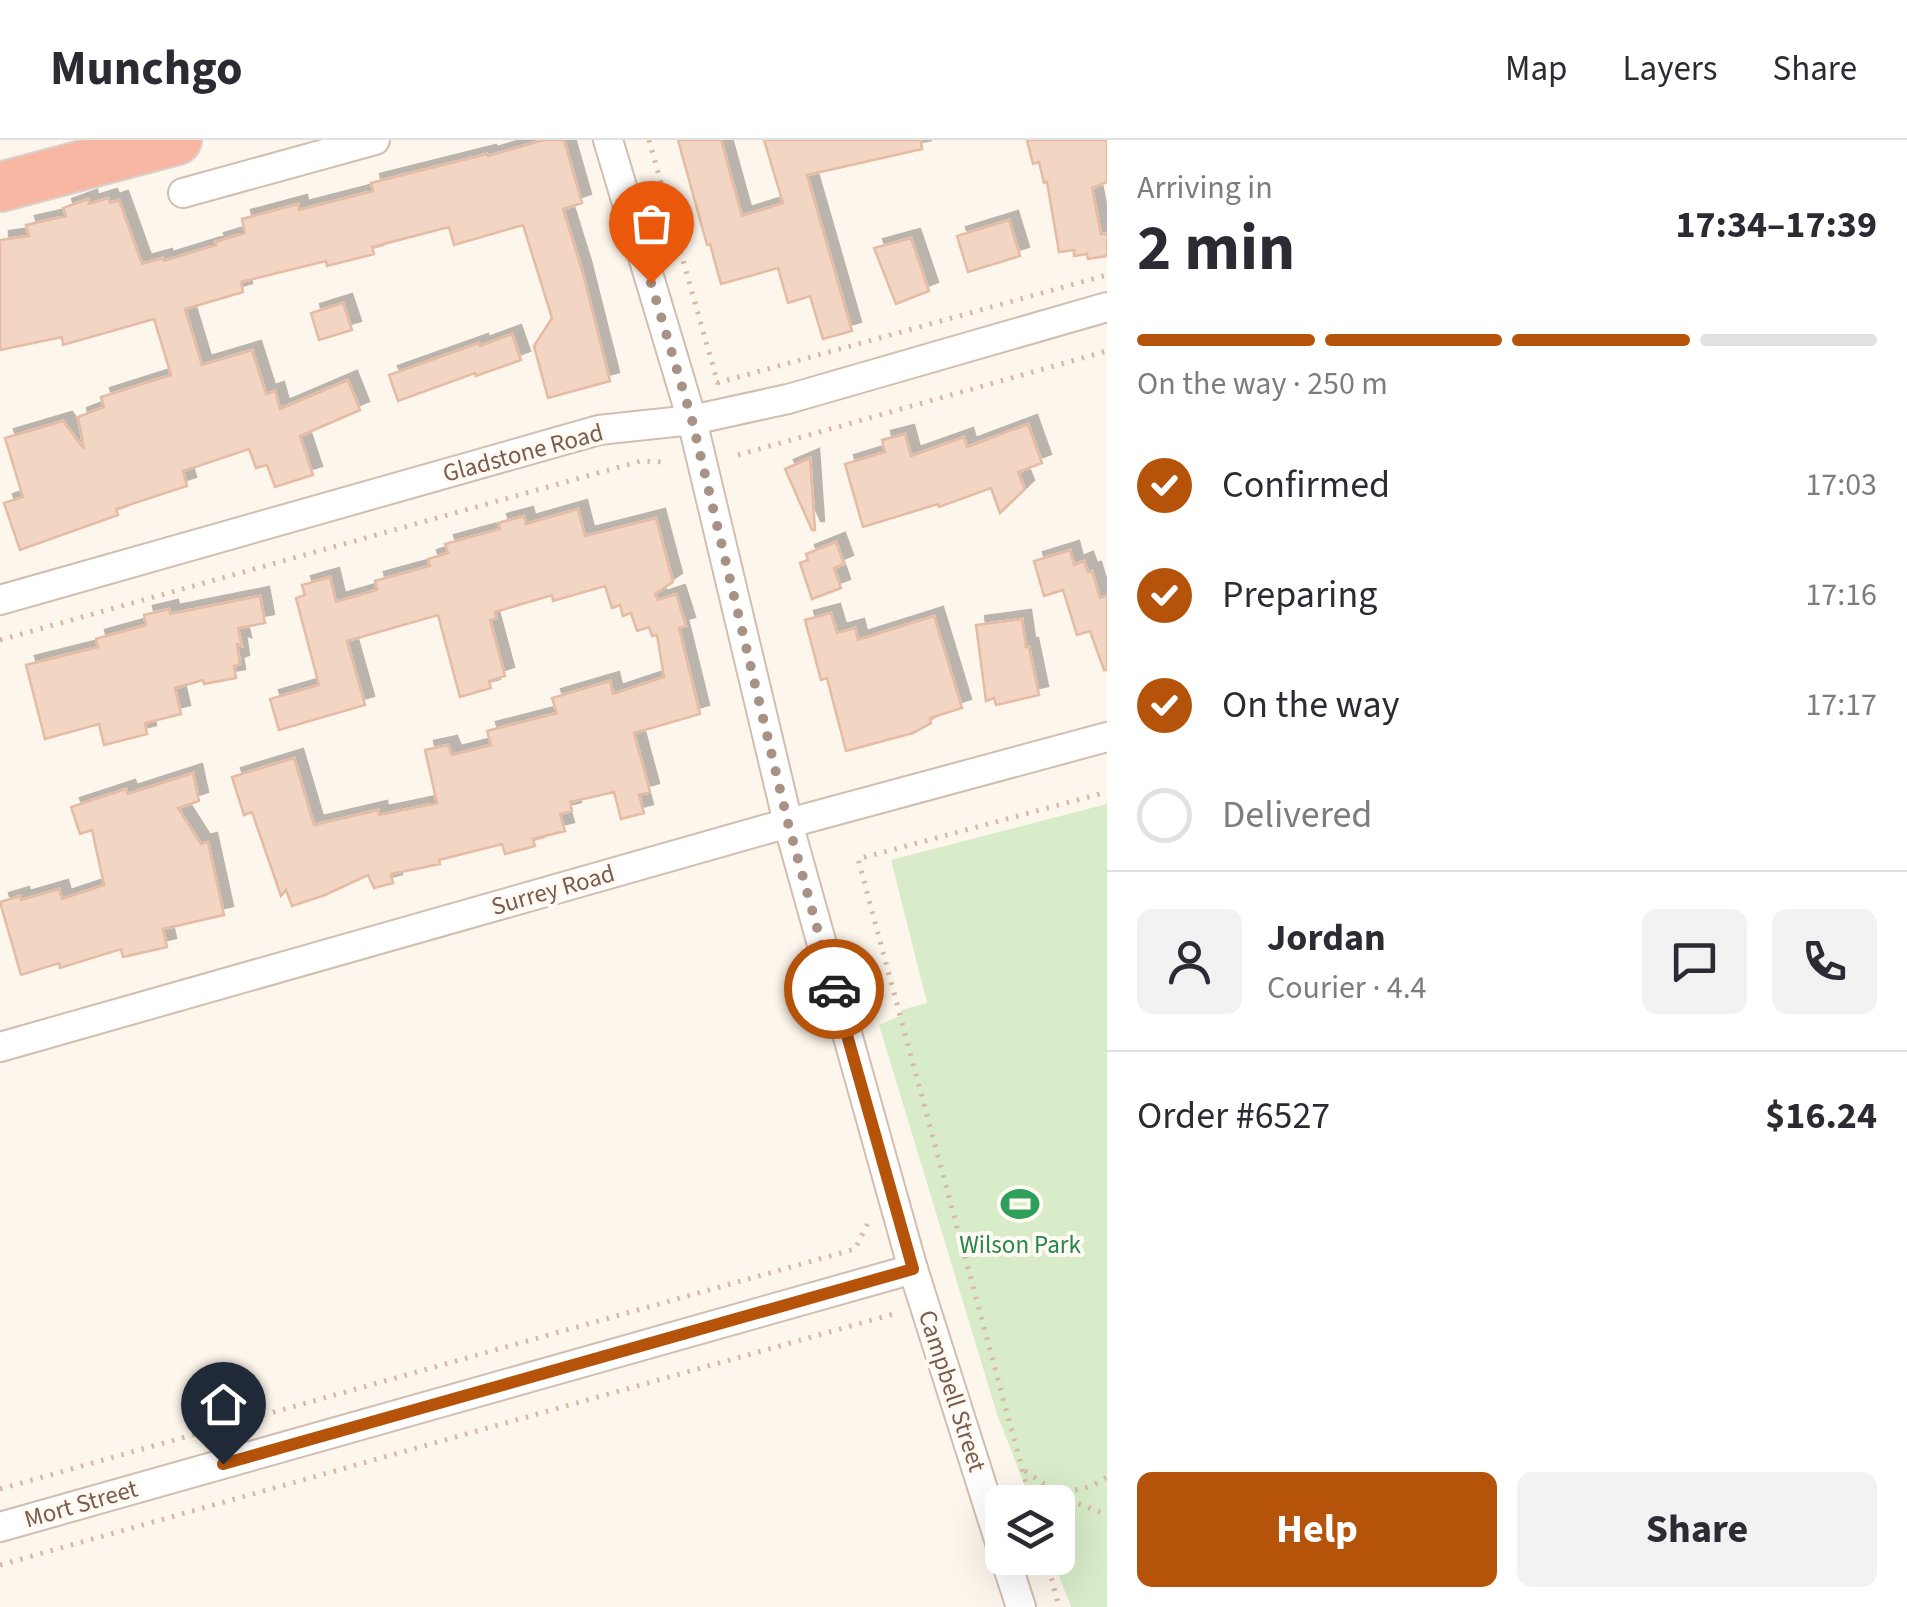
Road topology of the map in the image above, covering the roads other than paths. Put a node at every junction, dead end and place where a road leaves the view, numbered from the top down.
1 (177, 140) edge
2 (375, 140) edge
3 (608, 140) edge
4 (0, 188) edge
5 (183, 192) dead end
6 (1107, 307) edge
7 (692, 420) junction
8 (1, 598) edge
9 (1107, 737) edge
10 (788, 823) junction
11 (0, 1047) edge
12 (913, 1269) junction
13 (985, 1496) edge
14 (0, 1527) edge
15 (1011, 1575) edge
16 (1021, 1607) edge

1 - 4 highway
2 - 5 street
3 - 7 street, Campbell Street
6 - 7 street, Gladstone Road
7 - 8 street, Gladstone Road
7 - 10 street, Campbell Street
9 - 10 street, Surrey Road
10 - 11 street, Surrey Road
10 - 12 street, Campbell Street
12 - 13 street, Campbell Street
12 - 14 street, Mort Street
15 - 16 street

